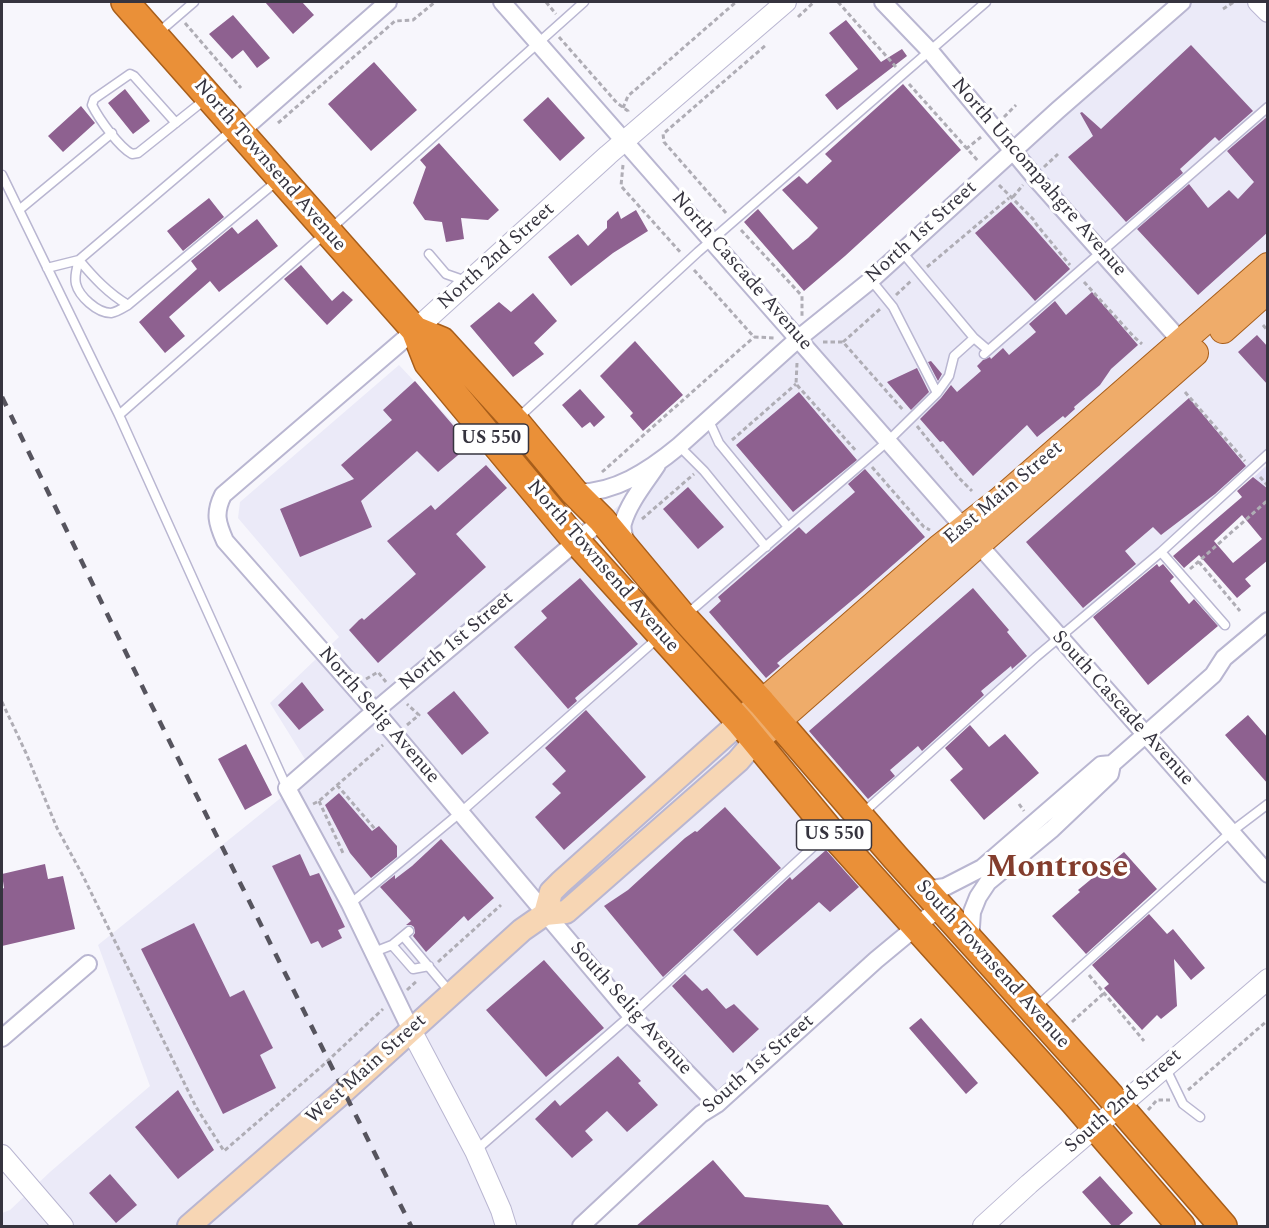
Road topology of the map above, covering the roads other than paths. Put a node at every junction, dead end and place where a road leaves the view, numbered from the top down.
1 (124, 2) edge
2 (194, 2) edge
3 (388, 2) edge
4 (502, 2) edge
5 (584, 2) edge
6 (786, 2) edge
7 (883, 2) edge
8 (986, 2) edge
9 (1182, 2) edge
10 (1258, 2) edge
11 (1268, 12) edge
12 (155, 36) junction
13 (538, 43) junction
14 (930, 51) junction
15 (208, 97) junction
16 (1268, 107) edge
17 (176, 123) junction
18 (237, 130) junction
19 (112, 133) junction
20 (625, 141) junction
21 (1014, 151) junction
22 (2, 175) edge
23 (280, 179) junction
24 (19, 210) junction
25 (327, 232) junction
26 (712, 240) junction
27 (1101, 251) junction
28 (902, 252) junction
29 (429, 254) dead end
30 (79, 260) junction
31 (1268, 266) edge
32 (47, 268) junction
33 (871, 280) junction
34 (470, 282) junction
35 (1268, 290) edge
36 (128, 305) junction
37 (415, 330) junction
38 (800, 338) junction
39 (974, 338) junction
40 (1187, 348) junction
41 (937, 393) junction
42 (119, 415) junction
43 (514, 421) junction
44 (709, 421) junction
45 (888, 441) junction
46 (679, 446) junction
47 (1268, 454) edge
48 (660, 462) junction
49 (585, 486) junction
50 (216, 517) joint
51 (602, 520) junction
52 (788, 527) junction
53 (972, 536) junction
54 (577, 542) junction
55 (766, 547) junction
56 (1161, 552) junction
57 (631, 555) junction
58 (683, 617) junction
59 (1268, 621) edge
60 (1225, 625) dead end
61 (662, 635) junction
62 (1059, 638) junction
63 (375, 711) junction
64 (770, 711) junction
65 (748, 731) junction
66 (1145, 734) junction
67 (1112, 764) junction
68 (286, 788) junction
69 (1268, 804) edge
70 (461, 812) junction
71 (860, 816) junction
72 (830, 831) junction
73 (1231, 832) junction
74 (1268, 874) edge
75 (933, 898) junction
76 (350, 904) junction
77 (545, 914) junction
78 (917, 926) junction
79 (970, 941) junction
80 (392, 945) junction
81 (374, 952) junction
82 (88, 964) dead end
83 (430, 967) junction
84 (1268, 979) edge
85 (452, 994) junction
86 (1032, 1010) junction
87 (631, 1015) junction
88 (411, 1030) junction
89 (2, 1038) edge
90 (1164, 1066) junction
91 (717, 1104) junction
92 (1119, 1107) junction
93 (1200, 1117) dead end
94 (1095, 1127) junction
95 (475, 1151) junction
96 (2, 1155) edge
97 (589, 1224) edge
98 (1180, 1226) edge
99 (63, 1227) edge
100 (189, 1227) edge
101 (506, 1227) edge
102 (983, 1227) edge
103 (1223, 1227) edge

1 - 12 highway, North Townsend Avenue / US 550
2 - 12 lane
3 - 18 street
4 - 13 street, North Cascade Avenue
5 - 13 lane
6 - 20 street, North 2nd Street
7 - 14 street, North Uncompahgre Avenue
8 - 14 lane
9 - 21 street, North 1st Street
10 - 11 street
12 - 15 highway, North Townsend Avenue / US 550
13 - 20 street, North Cascade Avenue
13 - 25 lane
14 - 21 street, North Uncompahgre Avenue
14 - 26 lane
15 - 17 lane
15 - 18 highway, North Townsend Avenue / US 550
16 - 27 lane
17 - 19 lane
17 - 19 lane
18 - 23 highway, North Townsend Avenue / US 550
18 - 30 lane
19 - 24 lane
20 - 26 street, North Cascade Avenue
20 - 34 street, North 2nd Street
21 - 27 street, North Uncompahgre Avenue
21 - 28 street, North 1st Street
22 - 24 lane
23 - 25 highway, North Townsend Avenue / US 550
23 - 36 lane
24 - 32 lane
25 - 37 highway, North Townsend Avenue / US 550
25 - 42 lane
26 - 38 street, North Cascade Avenue
26 - 43 lane
27 - 39 lane
27 - 40 street, North Uncompahgre Avenue
28 - 33 street, North 1st Street
28 - 39 lane
29 - 34 lane
30 - 32 lane
30 - 36 lane
30 - 36 lane
31 - 40 main road, East Main Street
32 - 42 lane
33 - 38 street, North 1st Street
33 - 41 lane
34 - 37 street, North 2nd Street
35 - 40 main road, East Main Street
37 - 43 highway, North Townsend Avenue / US 550
37 - 50 street, North 2nd Street
37 - 54 highway, North Townsend Avenue / US 550
38 - 44 street, North 1st Street
38 - 45 street, North Cascade Avenue
39 - 41 lane
40 - 53 main road, East Main Street
41 - 45 lane
42 - 68 lane
43 - 49 highway, North Townsend Avenue / US 550
44 - 46 street, North 1st Street
44 - 52 lane
45 - 52 lane
45 - 53 street, North Cascade Avenue
46 - 48 street, North 1st Street
46 - 55 lane
47 - 56 lane
48 - 49 street, North 1st Street
48 - 57 street, North 1st Street
49 - 51 highway, North Townsend Avenue / US 550
50 - 63 street, North Selig Avenue
51 - 54 street, North 1st Street
51 - 57 highway, North Townsend Avenue / US 550
52 - 55 lane
53 - 62 street, South Cascade Avenue
53 - 64 main road, East Main Street
54 - 61 highway, North Townsend Avenue / US 550
54 - 63 street, North 1st Street
55 - 58 lane
56 - 60 lane
56 - 62 lane
57 - 58 highway, North Townsend Avenue / US 550
58 - 64 highway, North Townsend Avenue / US 550
59 - 66 street, South 1st Street
61 - 65 highway, North Townsend Avenue / US 550
61 - 70 lane
62 - 66 street, South Cascade Avenue
62 - 71 lane
63 - 68 street, North 1st Street
63 - 70 street, North Selig Avenue
64 - 65 main road, East Main Street
64 - 71 highway, South Townsend Avenue / US 550
65 - 72 highway, South Townsend Avenue / US 550
65 - 77 main road, West Main Street
66 - 67 street, South 1st Street
66 - 73 street, South Cascade Avenue
67 - 75 street, South 1st Street
67 - 79 street, South 1st Street
68 - 76 street
69 - 73 lane
70 - 76 lane
70 - 77 street, North Selig Avenue
71 - 75 highway, South Townsend Avenue / US 550
72 - 78 highway, South Townsend Avenue / US 550
72 - 87 lane
73 - 74 street, South Cascade Avenue
73 - 86 lane
75 - 78 street, South 1st Street
75 - 79 highway, South Townsend Avenue / US 550
76 - 81 street
77 - 85 main road, West Main Street
77 - 87 street, South Selig Avenue
78 - 91 street, South 1st Street
78 - 94 highway, South Townsend Avenue / US 550
79 - 86 highway, South Townsend Avenue / US 550
80 - 81 lane
80 - 83 lane
80 - 83 lane
81 - 88 street
82 - 89 street
83 - 85 lane
84 - 90 street, South 2nd Street
85 - 88 main road, West Main Street
86 - 92 highway, South Townsend Avenue / US 550
87 - 91 street, South Selig Avenue
87 - 95 lane
88 - 95 street
88 - 100 main road, West Main Street
90 - 92 street, South 2nd Street
90 - 93 lane
91 - 97 street, South 1st Street
92 - 94 street, South 2nd Street
92 - 103 highway, South Townsend Avenue / US 550
94 - 98 highway, South Townsend Avenue / US 550
94 - 102 street, South 2nd Street
95 - 101 street
96 - 99 street

